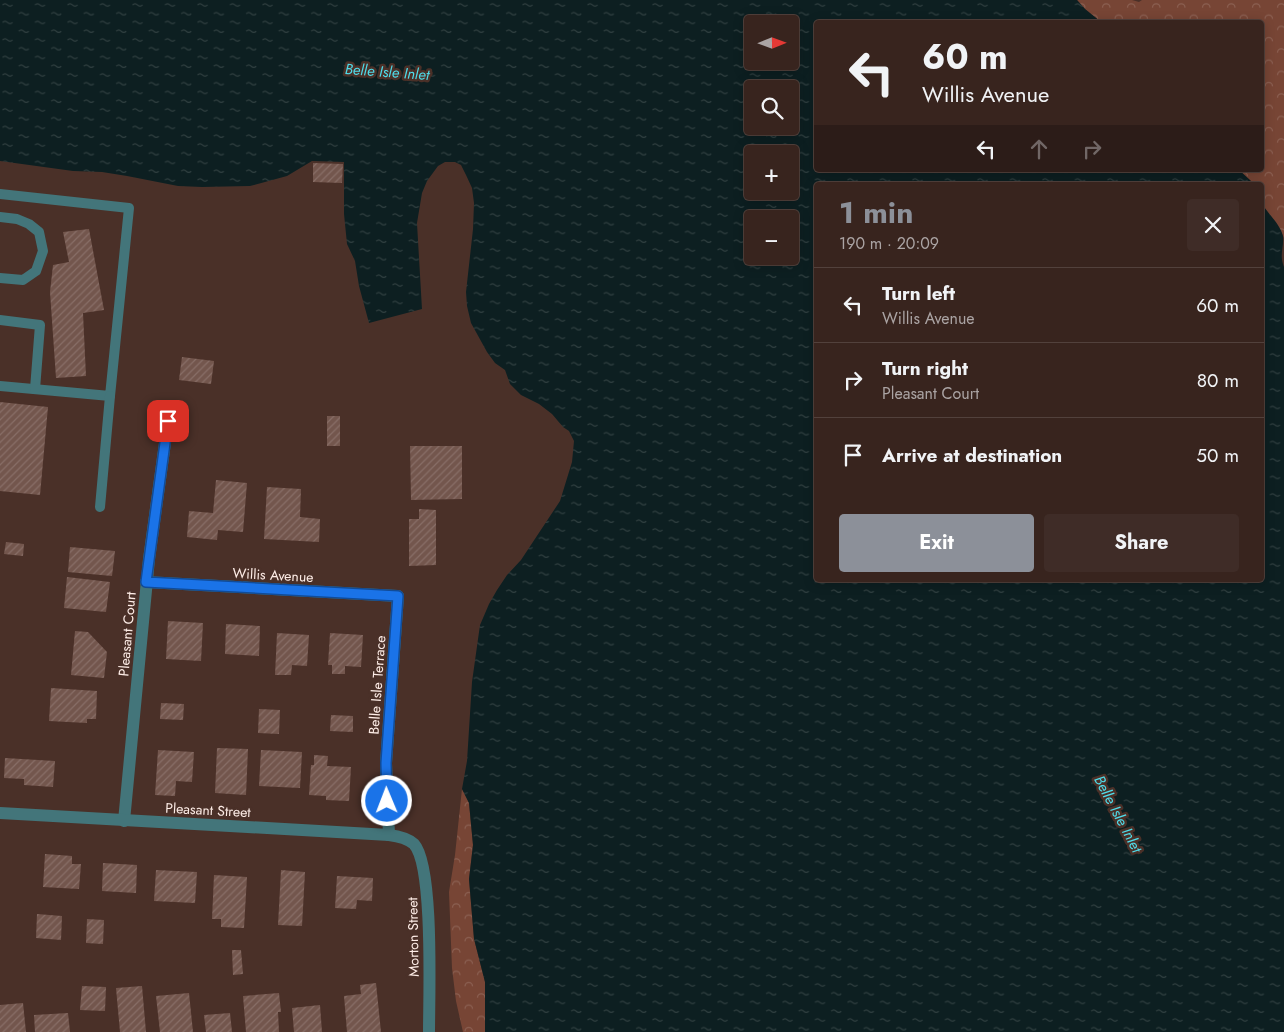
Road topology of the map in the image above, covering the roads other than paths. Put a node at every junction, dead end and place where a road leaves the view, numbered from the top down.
1 (0, 194) edge
2 (0, 217) edge
3 (0, 278) edge
4 (0, 320) edge
5 (0, 386) edge
6 (35, 389) junction
7 (110, 396) junction
8 (168, 421) dead end
9 (100, 507) dead end
10 (146, 582) junction
11 (398, 596) joint
12 (0, 813) edge
13 (124, 821) junction
14 (389, 835) junction
15 (413, 843) joint
16 (429, 1032) edge

1 - 7 lane
2 - 3 lane
4 - 6 lane
5 - 6 lane
6 - 7 lane
7 - 9 lane
8 - 10 street, Pleasant Court
10 - 11 street, Willis Avenue
10 - 13 street, Pleasant Court
11 - 14 street, Belle Isle Terrace
12 - 13 street, Pleasant Street
13 - 14 street, Pleasant Street
14 - 15 street, Pleasant Street
15 - 16 street, Morton Street

